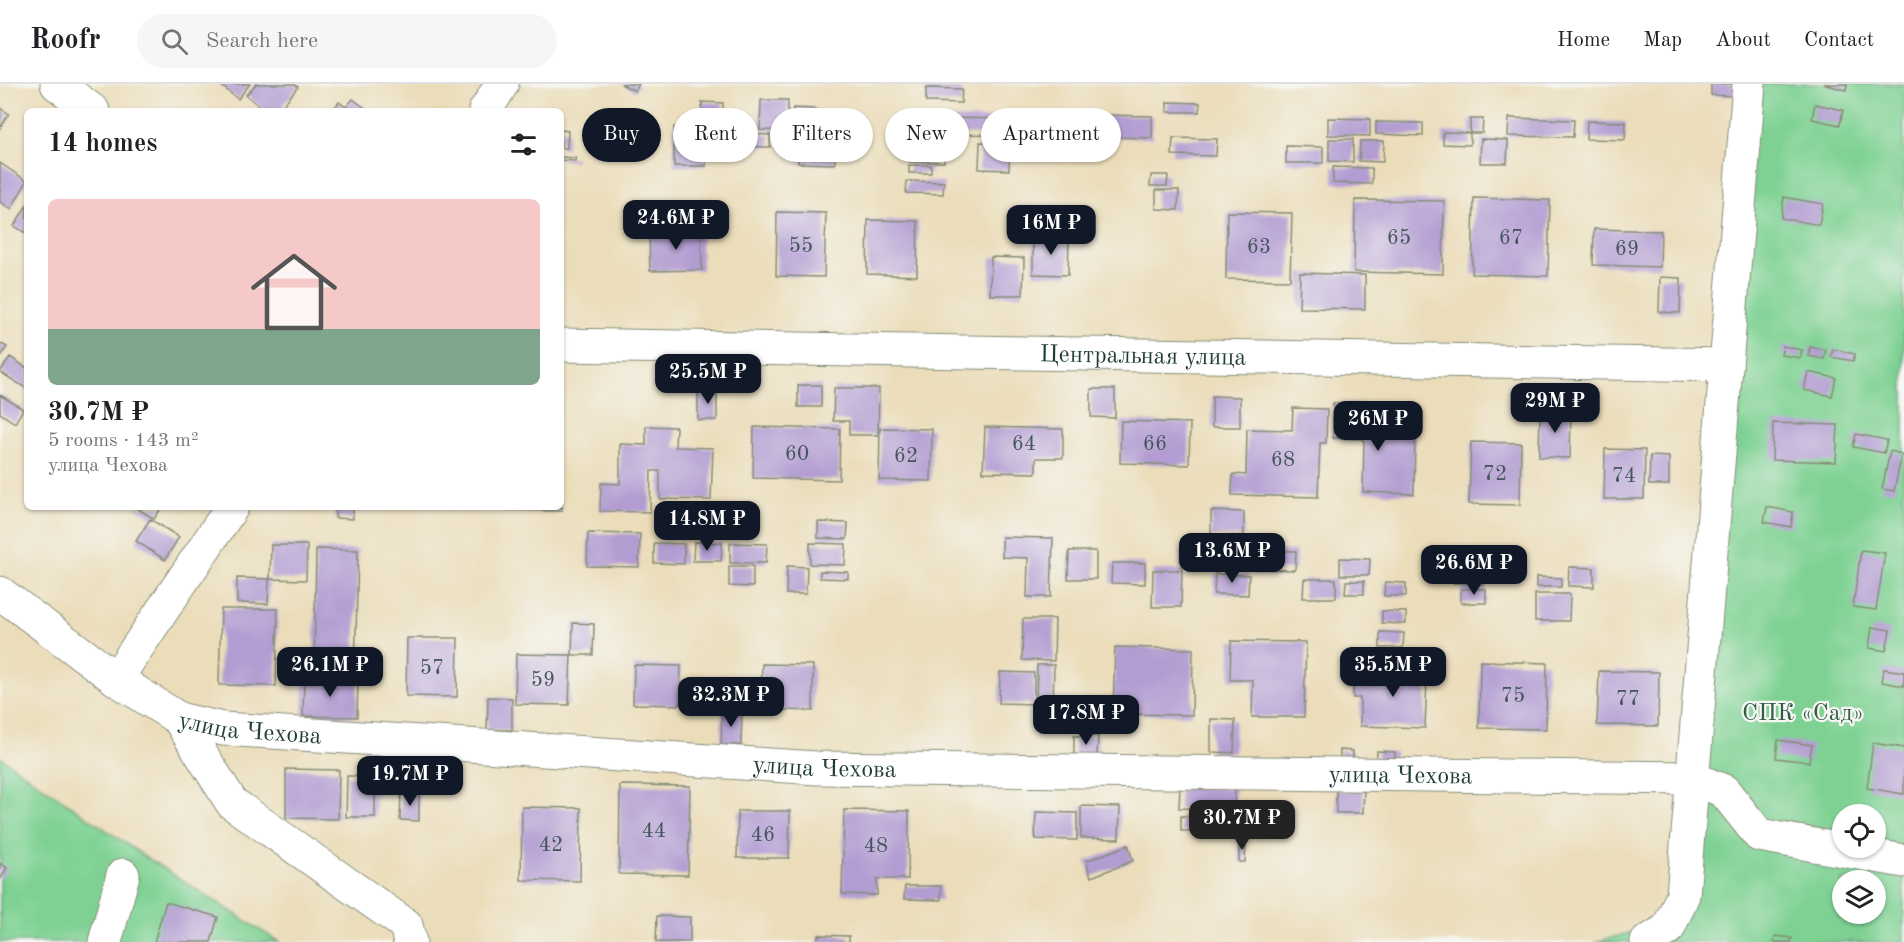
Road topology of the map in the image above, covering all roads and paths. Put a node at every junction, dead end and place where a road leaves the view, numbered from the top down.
1 (57, 84) edge
2 (502, 84) edge
3 (1749, 84) edge
4 (89, 108) edge
5 (487, 108) edge
6 (564, 345) edge
7 (1726, 364) junction
8 (230, 510) edge
9 (0, 593) edge
10 (116, 679) junction
11 (179, 719) junction
12 (1692, 778) junction
13 (1904, 861) edge
14 (123, 874) dead end
15 (105, 942) edge
16 (410, 942) edge
17 (1647, 942) edge

1 - 4 street
2 - 5 street
3 - 7 street
6 - 7 street, Центральная улица
7 - 12 street
8 - 10 street
9 - 10 street, улица Чехова
10 - 11 street, улица Чехова
11 - 12 street, улица Чехова
11 - 16 street
12 - 13 street
12 - 17 street
14 - 15 street

